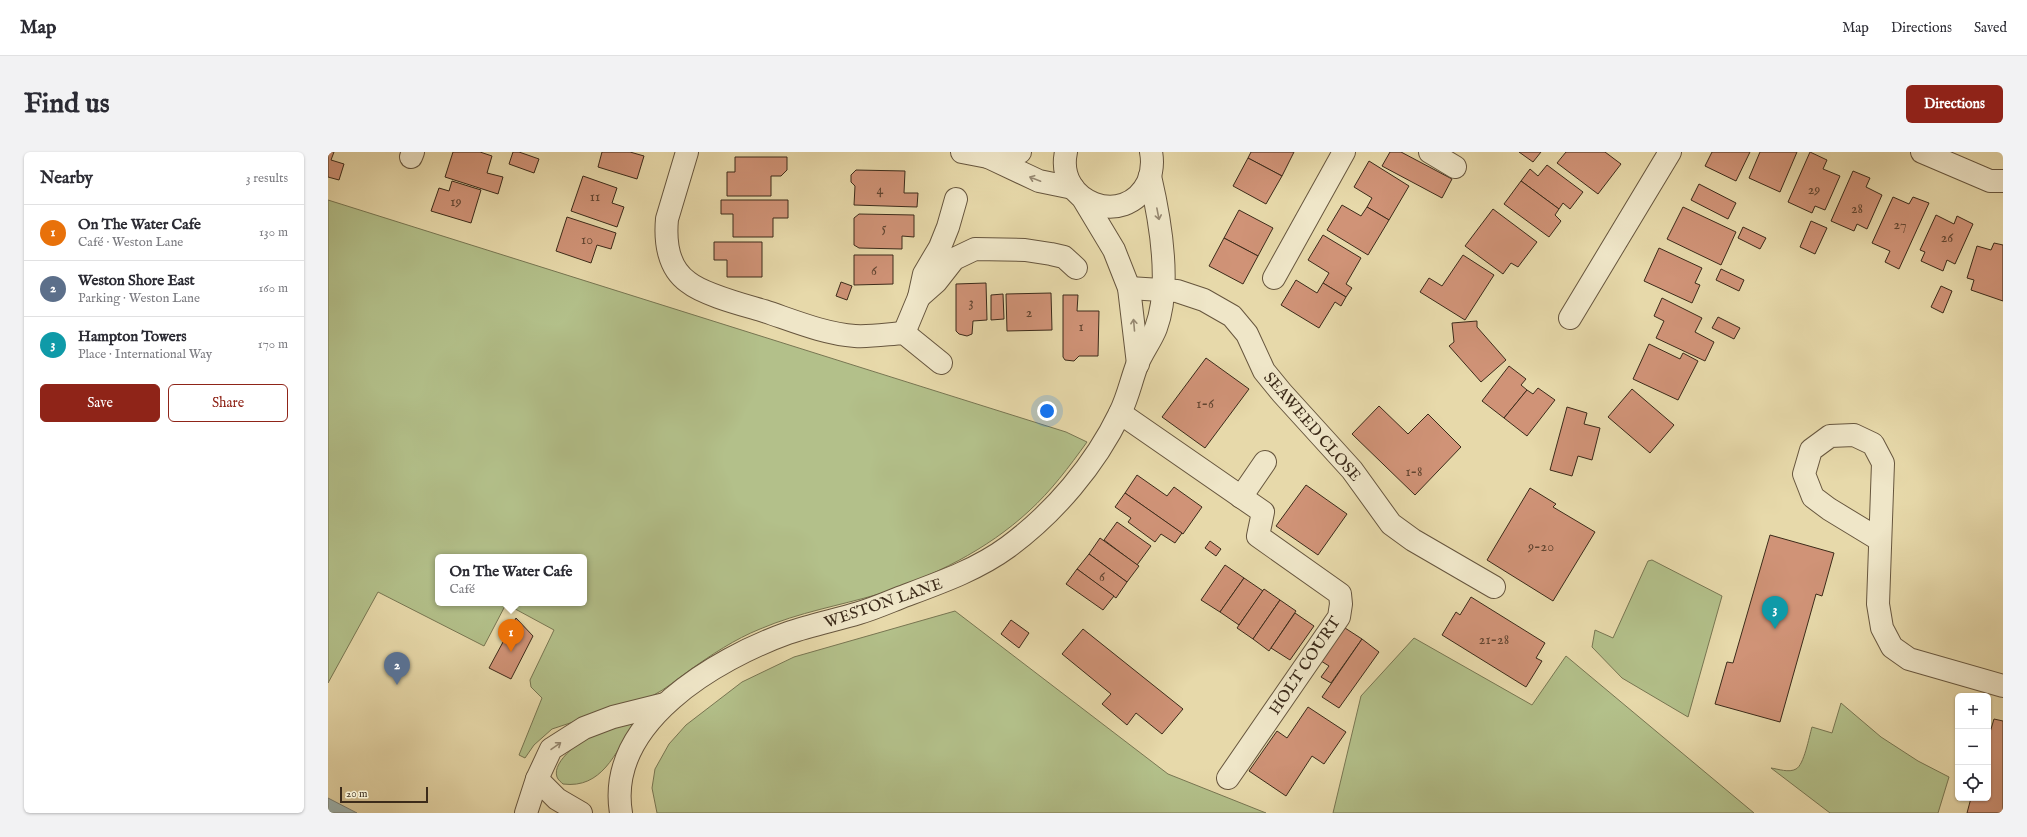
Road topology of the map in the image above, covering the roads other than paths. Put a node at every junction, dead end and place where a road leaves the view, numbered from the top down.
1 (687, 152) edge
2 (962, 152) edge
3 (1020, 152) edge
4 (1066, 152) edge
5 (1151, 152) edge
6 (1344, 152) edge
7 (1430, 152) edge
8 (1670, 152) edge
9 (1922, 152) edge
10 (988, 157) junction
11 (1455, 167) dead end
12 (1150, 176) junction
13 (2003, 181) edge
14 (1078, 194) junction
15 (956, 199) dead end
16 (1076, 268) dead end
17 (1274, 278) dead end
18 (1129, 288) junction
19 (1162, 289) junction
20 (919, 297) junction
21 (1570, 318) dead end
22 (904, 333) junction
23 (941, 363) dead end
24 (1138, 364) junction
25 (1120, 413) junction
26 (1265, 462) dead end
27 (1241, 497) junction
28 (1880, 540) junction
29 (1494, 587) dead end
30 (2003, 686) edge
31 (665, 704) junction
32 (1228, 778) dead end
33 (537, 779) junction
34 (526, 813) edge
35 (581, 813) edge
36 (621, 813) edge

1 - 22 street
2 - 10 street
3 - 10 street
4 - 14 street, WESTON LANE
5 - 12 street
6 - 17 street
7 - 11 street
8 - 21 street
9 - 13 street
14 -> 10 street
12 - 14 street
12 -> 19 street, WESTON LANE
14 - 18 street, WESTON LANE
15 - 20 street
16 - 20 street
18 - 19 street, SEAWEED CLOSE
24 -> 18 street, WESTON LANE
19 - 24 street, WESTON LANE
19 - 29 street, SEAWEED CLOSE
20 - 22 street
22 - 23 street
24 - 25 street, WESTON LANE
25 - 27 street, HOLT COURT
25 - 31 street, WESTON LANE
26 - 27 street
27 - 32 street, HOLT COURT
28 - 28 street
28 - 30 street
33 -> 31 street
31 - 36 street, WESTON LANE
33 - 34 street
33 - 35 street

